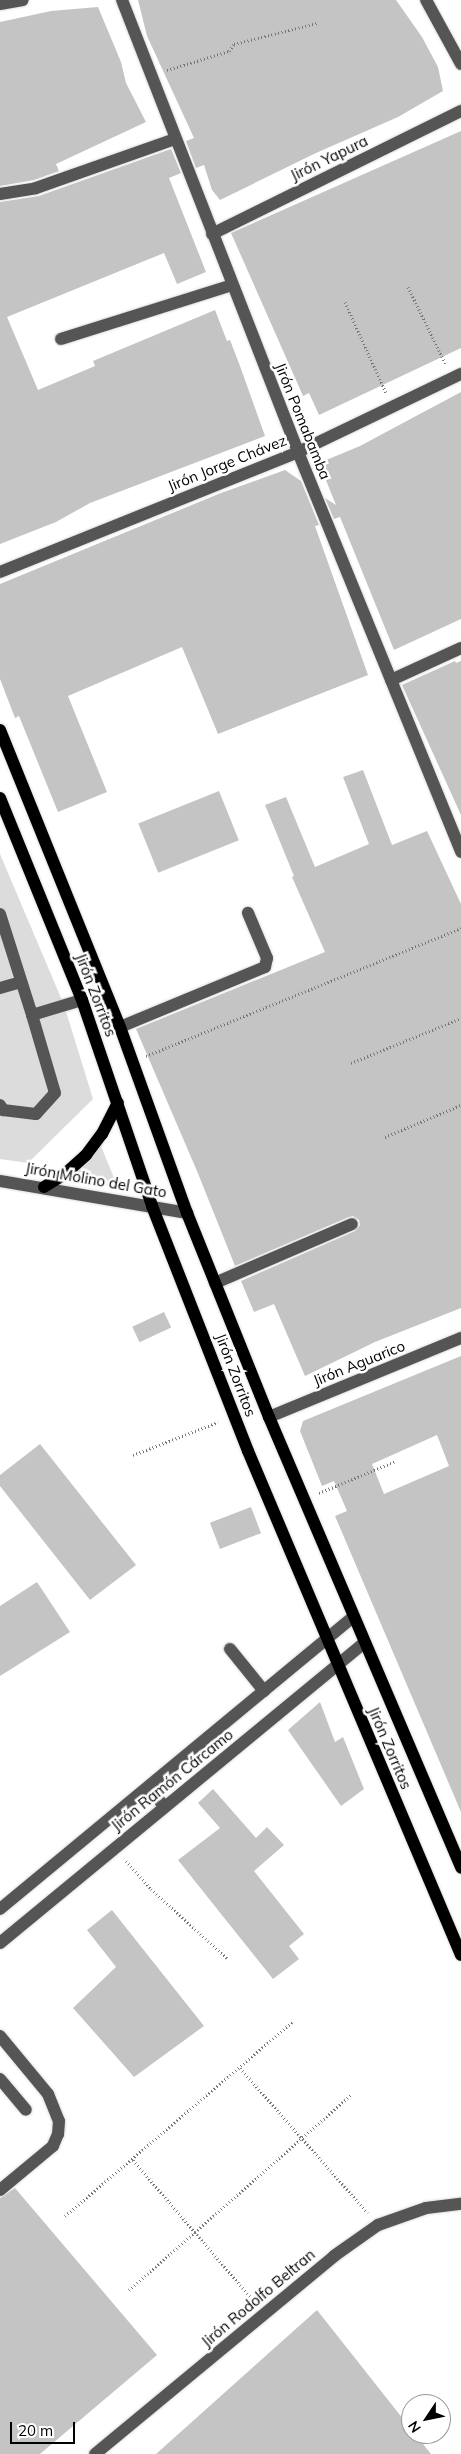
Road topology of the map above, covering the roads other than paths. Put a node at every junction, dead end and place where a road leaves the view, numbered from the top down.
1 (23, 0) edge
2 (122, 0) edge
3 (426, 0) edge
4 (0, 4) edge
5 (461, 64) edge
6 (461, 111) edge
7 (175, 139) junction
8 (0, 194) edge
9 (212, 234) junction
10 (232, 284) junction
11 (62, 339) dead end
12 (457, 377) edge
13 (298, 452) junction
14 (0, 572) edge
15 (461, 648) edge
16 (391, 680) junction
17 (0, 730) edge
18 (0, 798) edge
19 (461, 852) edge
20 (0, 914) edge
21 (248, 914) dead end
22 (21, 982) junction
23 (0, 988) edge
24 (82, 1000) junction
25 (32, 1015) junction
26 (120, 1027) junction
27 (118, 1103) junction
28 (0, 1105) edge
29 (0, 1181) edge
30 (44, 1187) junction
31 (152, 1206) junction
32 (187, 1212) junction
33 (352, 1224) dead end
34 (215, 1283) junction
35 (461, 1338) edge
36 (269, 1418) junction
37 (353, 1617) junction
38 (326, 1641) junction
39 (364, 1642) junction
40 (230, 1649) dead end
41 (337, 1666) junction
42 (264, 1692) junction
43 (148, 1787) junction
44 (165, 1807) junction
45 (456, 1842) edge
46 (461, 1868) edge
47 (0, 1909) edge
48 (0, 1942) edge
49 (461, 1955) edge
50 (0, 2036) edge
51 (0, 2078) edge
52 (26, 2110) dead end
53 (0, 2190) edge
54 (461, 2204) edge
55 (95, 2454) edge

1 - 4 street
2 - 7 street, Jirón Pomabamba
3 - 5 street
6 - 9 street, Jirón Yapura
7 - 8 street
7 - 9 street, Jirón Pomabamba
9 - 10 street, Jirón Pomabamba
10 - 11 street
10 - 13 street, Jirón Pomabamba
12 - 13 street, Jirón Jorge Chávez
13 - 14 street, Jirón Jorge Chávez
13 - 16 street, Jirón Pomabamba
15 - 16 street
16 - 19 street, Jirón Pomabamba
17 - 26 main road, Jirón Zorritos
18 - 24 main road, Jirón Zorritos
20 - 22 street
21 - 26 street
22 - 23 street
22 - 25 street
24 - 25 street
24 - 27 main road, Jirón Zorritos
25 - 28 street
26 - 32 main road, Jirón Zorritos
27 - 30 main road
27 - 31 main road, Jirón Zorritos
29 - 30 street, Jirón Molino del Gato
30 - 31 street, Jirón Molino del Gato
31 - 32 street, Jirón Molino del Gato
31 - 38 main road, Jirón Zorritos
32 - 34 main road, Jirón Zorritos
33 - 34 street
34 - 36 main road, Jirón Zorritos
35 - 36 street, Jirón Aguarico
36 - 37 main road, Jirón Zorritos
37 - 38 street, Jirón Ramón Cárcamo
37 - 39 main road, Jirón Zorritos
38 - 41 main road, Jirón Zorritos
38 - 42 street, Jirón Ramón Cárcamo
39 - 41 street, Jirón Ramón Cárcamo
39 - 45 main road, Jirón Zorritos
40 - 42 street
41 - 44 street, Jirón Ramón Cárcamo
41 - 49 main road, Jirón Zorritos
42 - 43 street, Jirón Ramón Cárcamo
43 - 44 street
43 - 47 street, Jirón Ramón Cárcamo
44 - 48 street, Jirón Ramón Cárcamo
45 - 46 main road, Jirón Zorritos
50 - 53 street
51 - 52 street
54 - 55 street, Jirón Rodolfo Beltran

